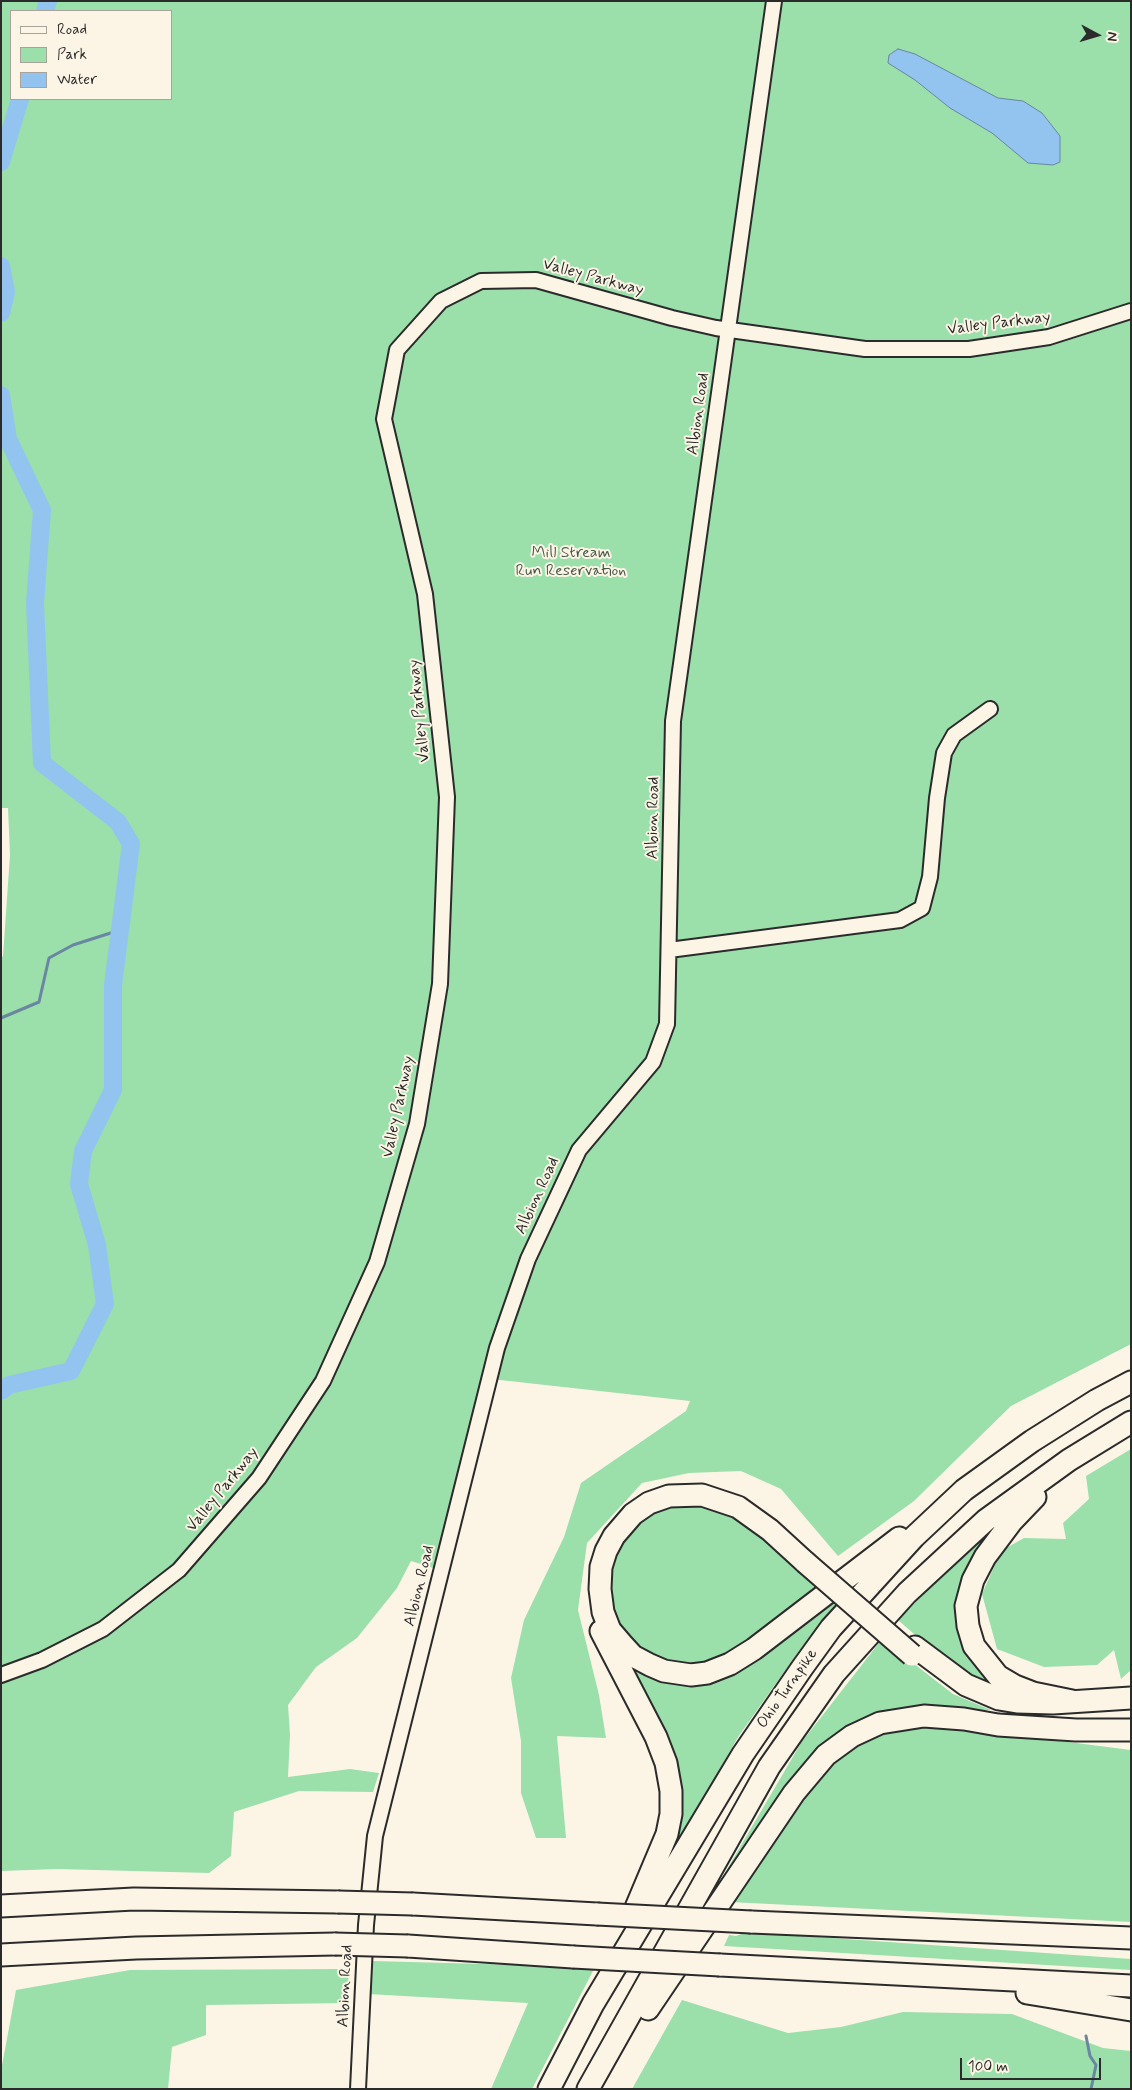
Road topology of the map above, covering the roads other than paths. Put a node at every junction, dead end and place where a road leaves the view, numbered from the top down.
1 (774, 1) edge
2 (1131, 311) edge
3 (729, 330) junction
4 (990, 709) dead end
5 (669, 950) junction
6 (1131, 1382) edge
7 (1131, 1422) edge
8 (1069, 1460) junction
9 (964, 1490) junction
10 (807, 1559) junction
11 (914, 1651) junction
12 (1, 1675) edge
13 (1131, 1698) edge
14 (1072, 1701) junction
15 (1076, 1730) junction
16 (1131, 1730) edge
17 (1, 1906) edge
18 (1131, 1938) edge
19 (1, 1955) edge
20 (939, 1975) junction
21 (1131, 1986) edge
22 (593, 2004) junction
23 (1131, 2010) edge
24 (358, 2089) edge
25 (548, 2089) edge
26 (588, 2089) edge
27 (596, 2089) edge

1 - 3 street, Albion Road
2 - 3 street, Valley Parkway
3 - 5 street, Albion Road
3 - 12 street, Valley Parkway
4 - 5 street
5 - 24 street, Albion Road
6 - 9 highway, Ohio Turnpike
7 - 8 highway, Ohio Turnpike
8 - 14 highway
8 - 26 highway, Ohio Turnpike
9 - 10 highway
9 - 22 highway, Ohio Turnpike
10 - 11 highway, bridge
10 - 22 highway
11 - 14 highway
11 - 15 highway
13 - 14 highway
15 - 16 highway
15 - 27 highway
17 - 18 highway, bridge
19 - 20 highway, bridge
20 - 21 highway
20 - 23 highway
22 - 25 highway, Ohio Turnpike

